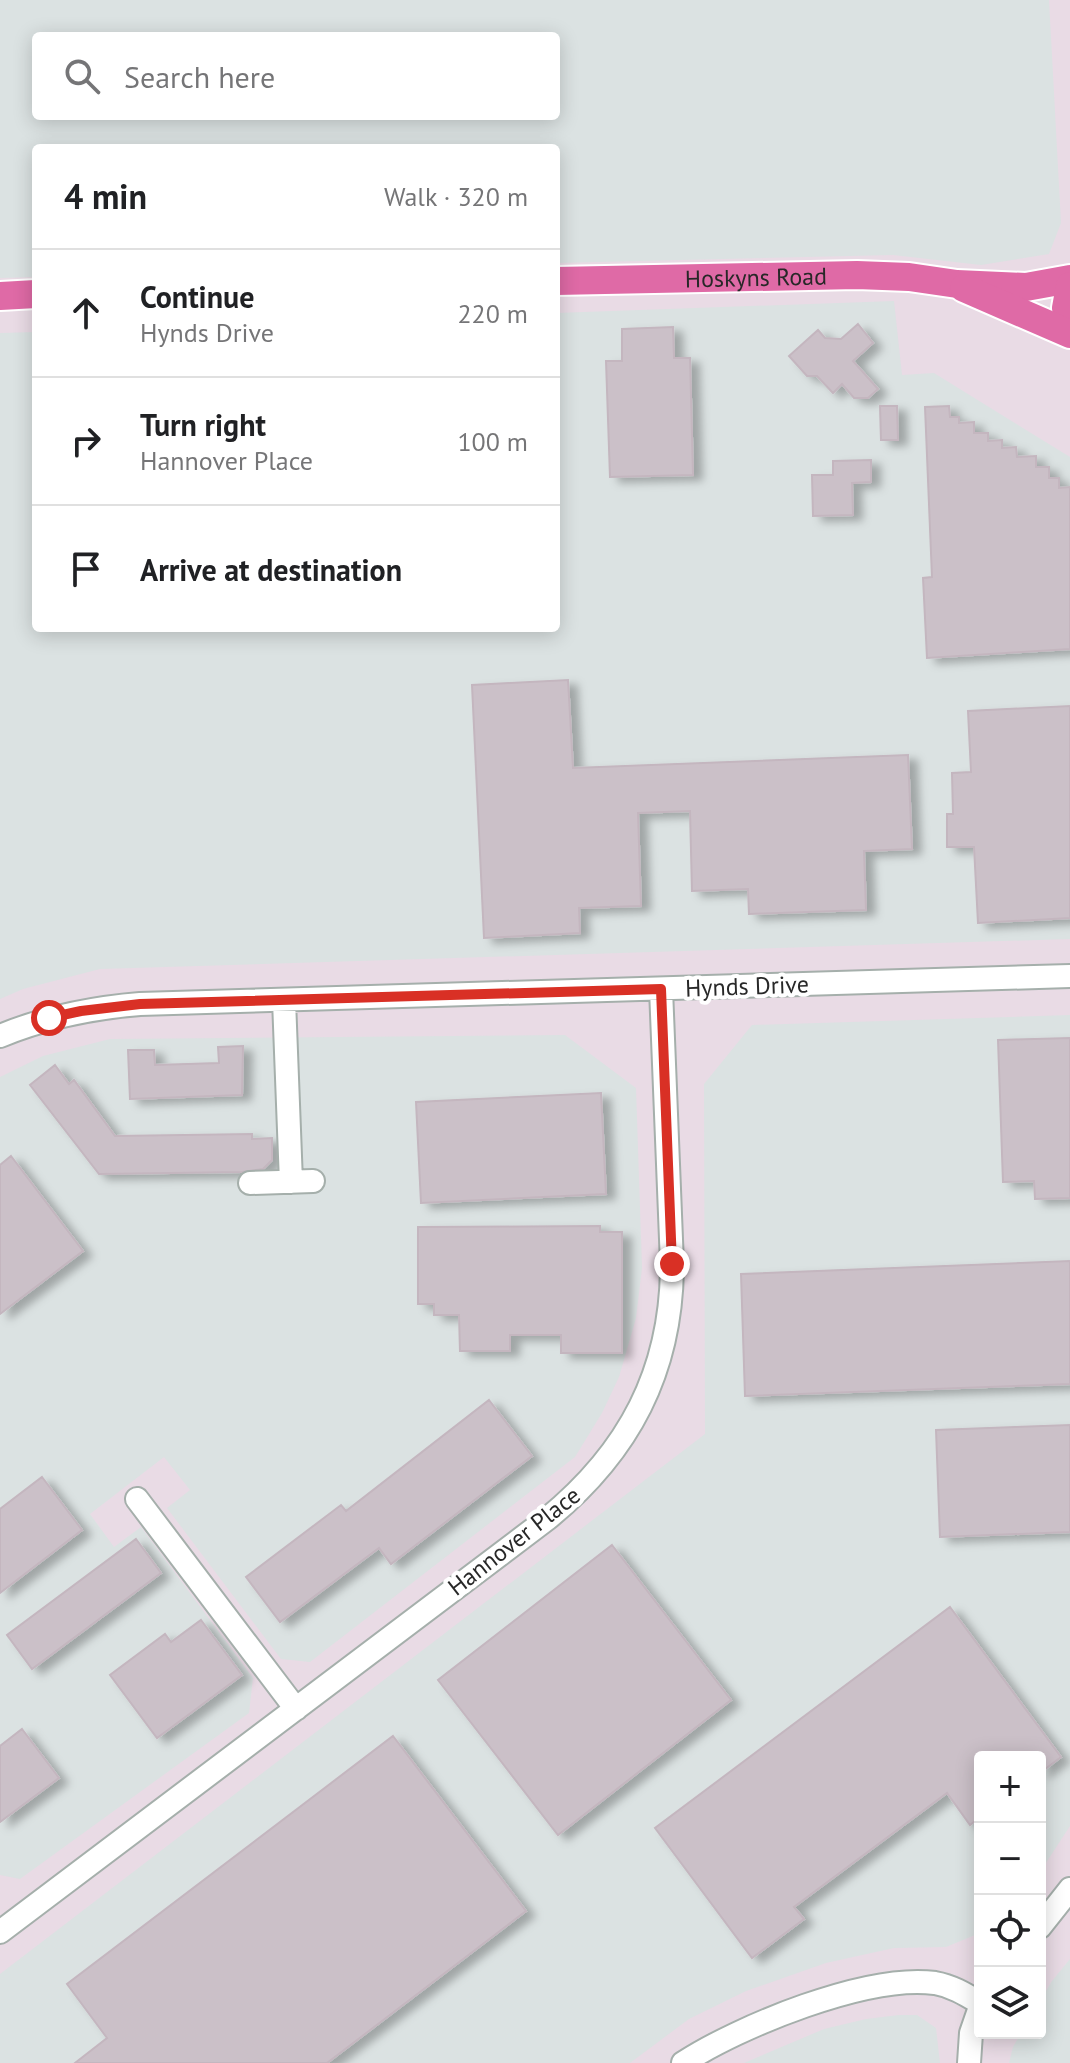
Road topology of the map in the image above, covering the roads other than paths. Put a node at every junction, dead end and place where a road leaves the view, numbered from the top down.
1 (1070, 279) edge
2 (560, 281) edge
3 (957, 284) junction
4 (1070, 286) edge
5 (32, 294) edge
6 (0, 296) edge
7 (1070, 323) edge
8 (1070, 334) edge
9 (1069, 977) edge
10 (661, 989) junction
11 (284, 1000) junction
12 (0, 1036) edge
13 (250, 1183) dead end
14 (137, 1499) dead end
15 (296, 1709) junction
16 (1070, 1889) edge
17 (1046, 1919) edge
18 (0, 1932) edge
19 (974, 2001) edge
20 (974, 2024) edge
21 (683, 2063) edge
22 (969, 2063) edge

1 - 3 main road, Hoskyns Road
2 - 3 main road, Hoskyns Road
3 - 8 main road, Hoskyns Road
4 - 7 main road
5 - 6 main road
9 - 10 street, Hynds Drive
10 - 11 street, Hynds Drive
10 - 15 street, Hannover Place
11 - 12 street, Hynds Drive
11 - 13 street
14 - 15 street
15 - 18 street, Hannover Place
16 - 17 street
19 - 21 street
20 - 22 street

